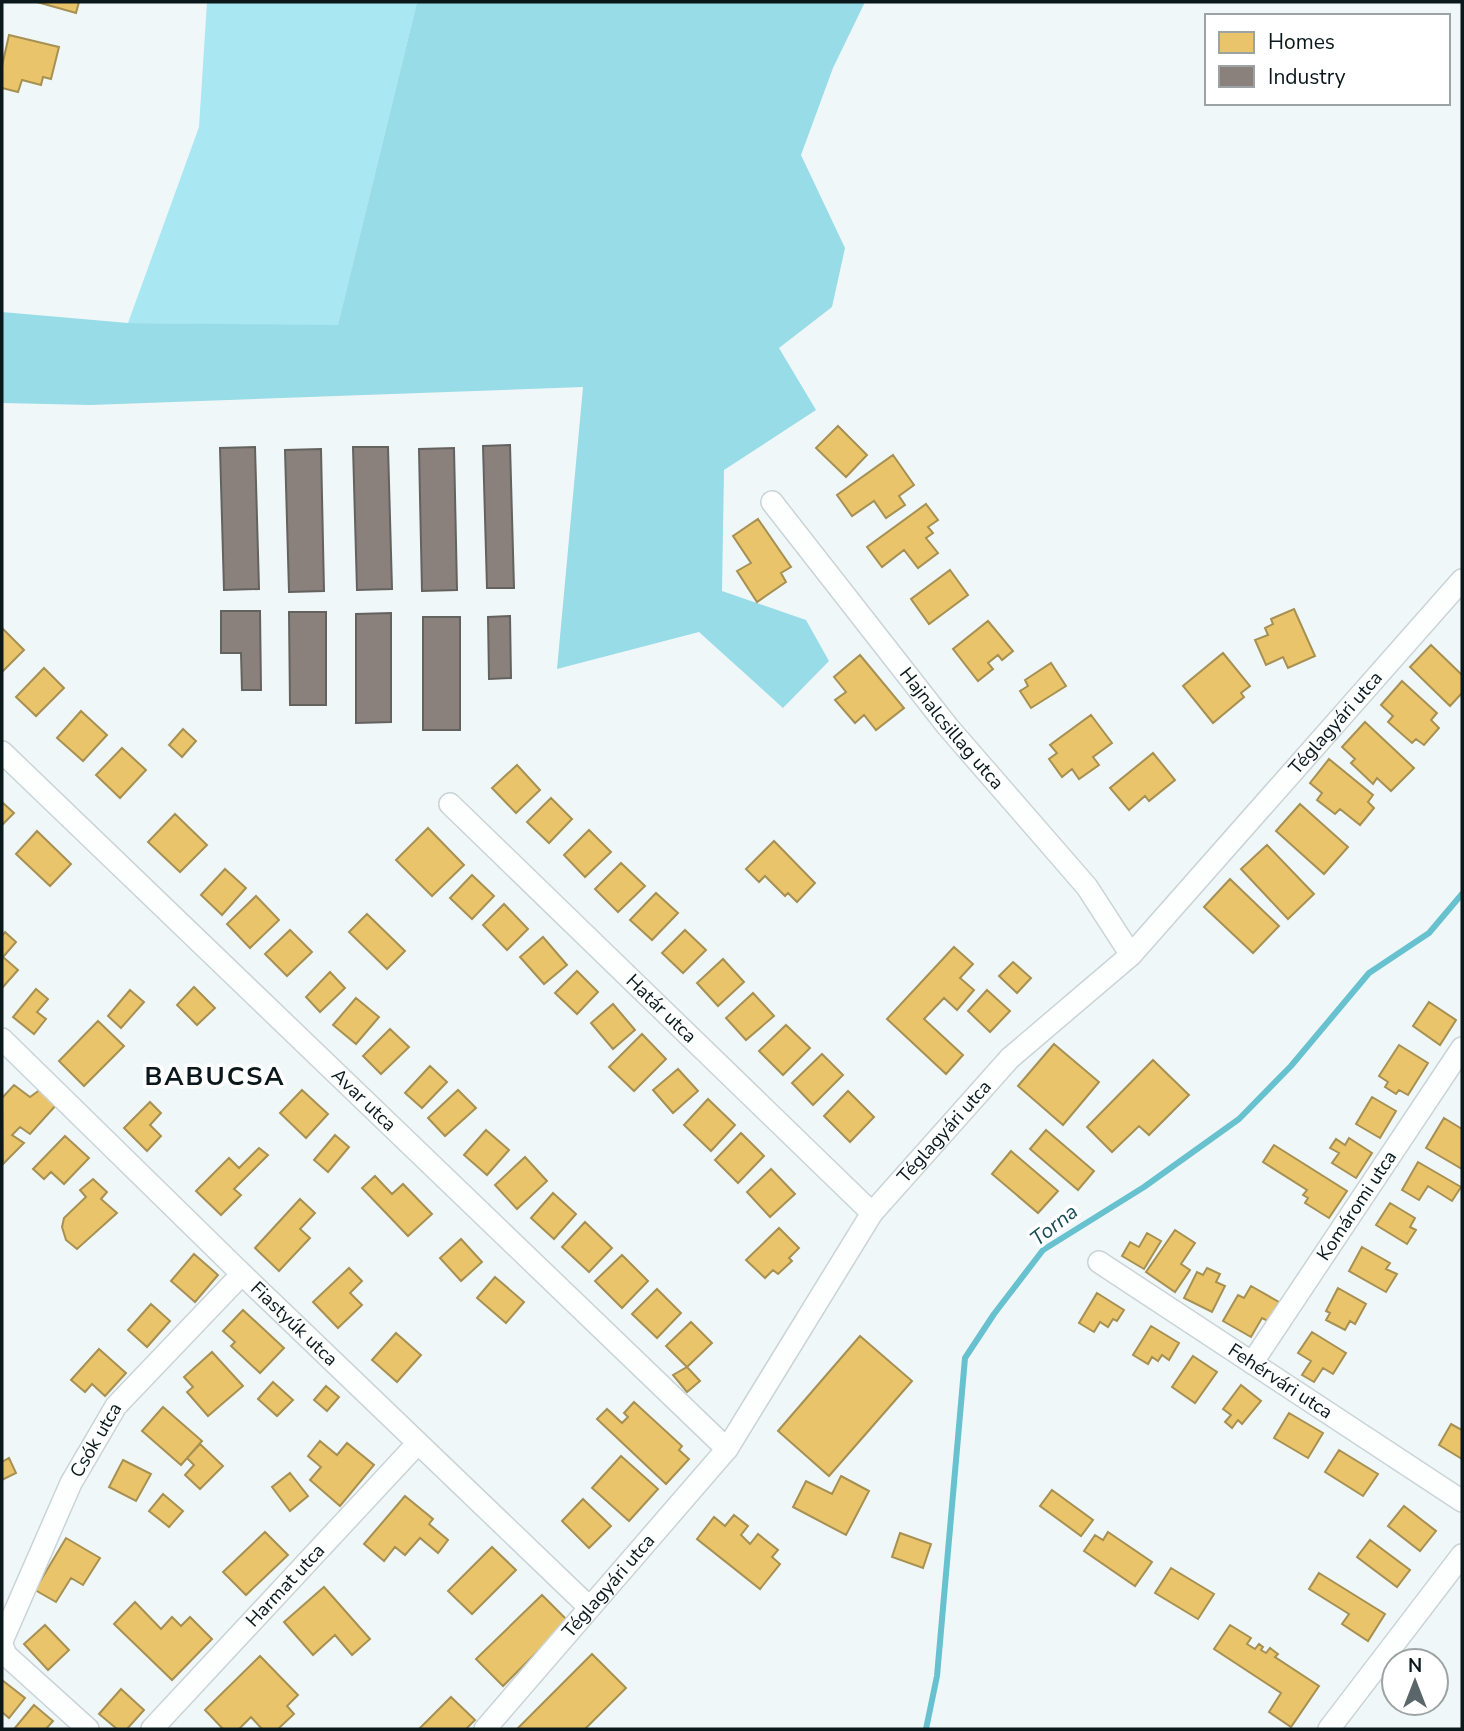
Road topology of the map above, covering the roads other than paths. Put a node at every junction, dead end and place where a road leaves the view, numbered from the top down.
1 (772, 502) dead end
2 (1462, 580) edge
3 (2, 752) edge
4 (450, 804) dead end
5 (1131, 956) junction
6 (2, 1039) edge
7 (1462, 1048) edge
8 (872, 1213) junction
9 (1098, 1262) dead end
10 (242, 1275) junction
11 (1252, 1363) junction
12 (418, 1443) junction
13 (727, 1449) junction
14 (1462, 1501) edge
15 (1462, 1555) edge
16 (589, 1607) junction
17 (2, 1643) edge
18 (88, 1729) edge
19 (152, 1729) edge
20 (485, 1729) edge
21 (1329, 1729) edge

1 - 5 street, Hajnalcsillag utca
2 - 5 street, Téglagyári utca
3 - 13 street, Avar utca
4 - 8 street, Határ utca
5 - 8 street, Téglagyári utca
6 - 10 street, Fiastyúk utca
7 - 11 street, Komáromi utca
8 - 13 street, Téglagyári utca
9 - 11 street, Fehérvári utca
10 - 12 street, Fiastyúk utca
10 - 17 street, Csók utca
11 - 14 street, Fehérvári utca
12 - 16 street, Fiastyúk utca
12 - 19 street, Harmat utca
13 - 16 street, Téglagyári utca
15 - 21 street
16 - 20 street, Téglagyári utca
17 - 18 street

